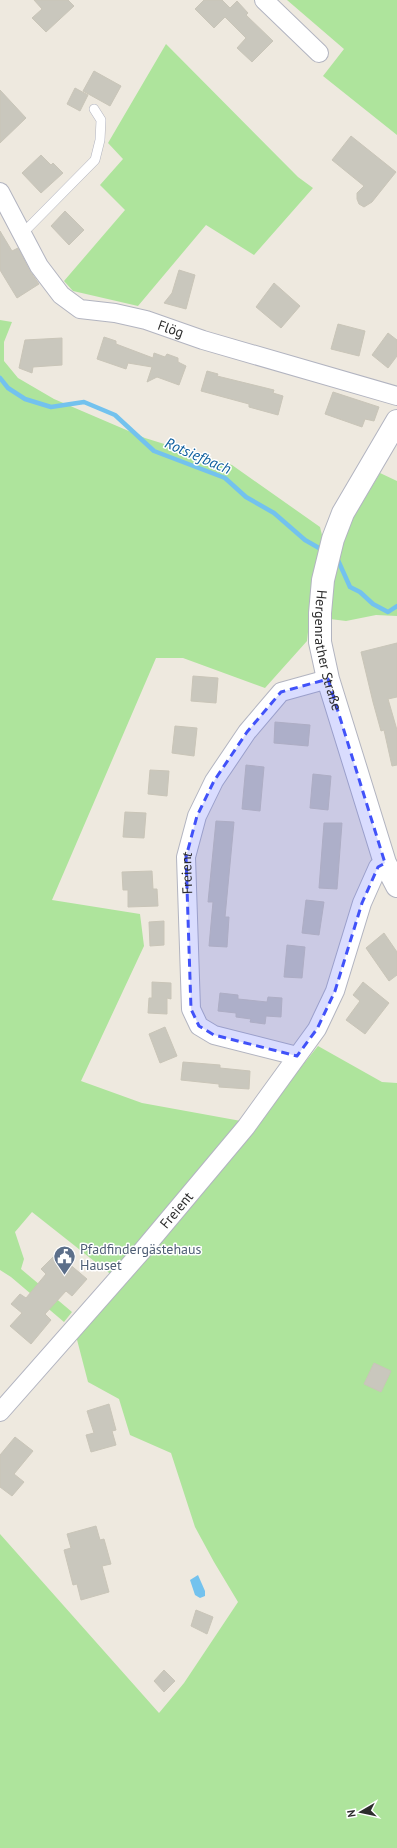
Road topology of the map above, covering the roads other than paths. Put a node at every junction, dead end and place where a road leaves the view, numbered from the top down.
1 (264, 0) edge
2 (319, 52) dead end
3 (94, 109) dead end
4 (0, 192) edge
5 (22, 234) junction
6 (397, 396) edge
7 (397, 421) edge
8 (328, 679) junction
9 (385, 863) junction
10 (397, 886) edge
11 (297, 1056) junction
12 (0, 1412) edge

1 - 2 street
3 - 5 lane
4 - 5 street, Flög
5 - 6 street, Flög
7 - 8 street, Hergenrather Straße
8 - 9 street, Hergenrather Straße
8 - 11 street, Freient
9 - 10 street, Hergenrather Straße
9 - 11 street, Freient
11 - 12 street, Freient

